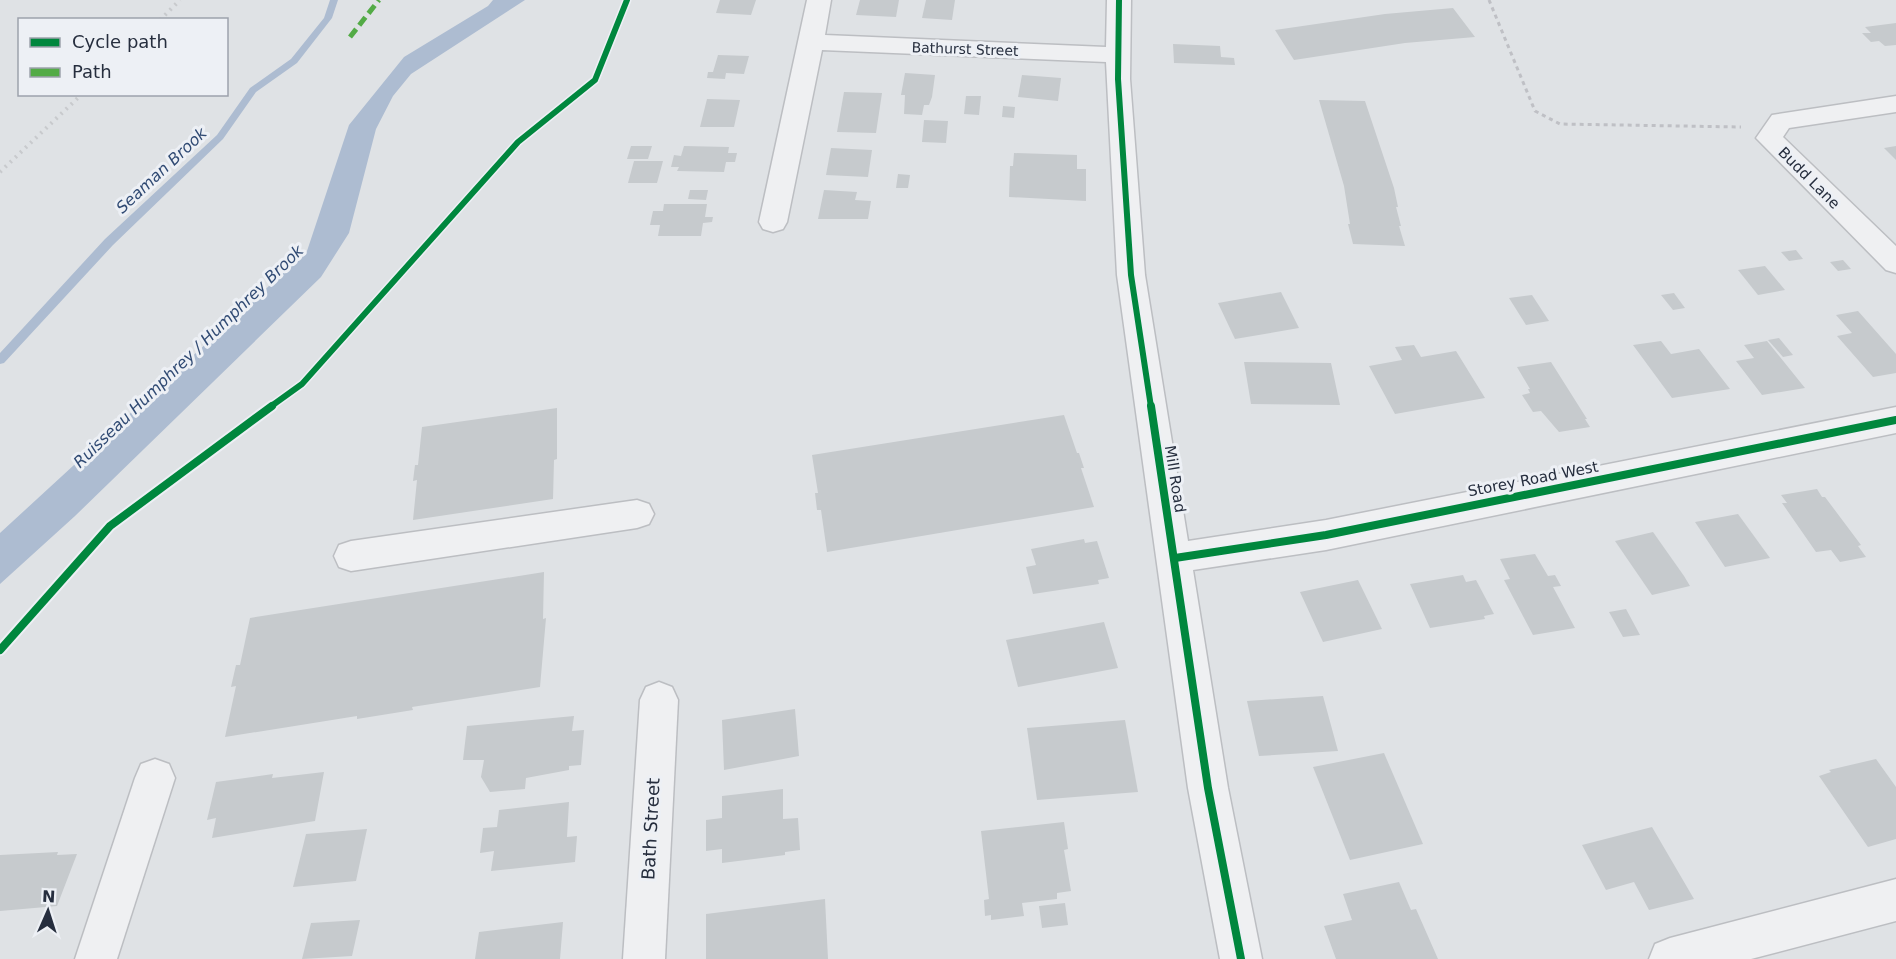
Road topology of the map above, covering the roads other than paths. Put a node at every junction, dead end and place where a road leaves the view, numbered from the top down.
1 (819, 0) edge
2 (1119, 0) edge
3 (812, 42) junction
4 (1117, 55) junction
5 (1896, 104) edge
6 (773, 222) dead end
7 (1896, 263) edge
8 (1896, 420) edge
9 (637, 514) dead end
10 (351, 556) dead end
11 (1175, 558) junction
12 (659, 700) dead end
13 (155, 778) dead end
14 (1896, 900) edge
15 (96, 959) edge
16 (644, 959) edge
17 (1241, 959) edge
18 (1670, 959) edge

1 - 3 street
2 - 4 street, Mill Road
3 - 4 street, Bathurst Street
3 - 6 street
4 - 11 street, Mill Road
5 - 7 street, Budd Lane
8 - 11 street, Storey Road West
9 - 10 street
11 - 17 street, Mill Road
12 - 16 street, Bath Street
13 - 15 street
14 - 18 street

